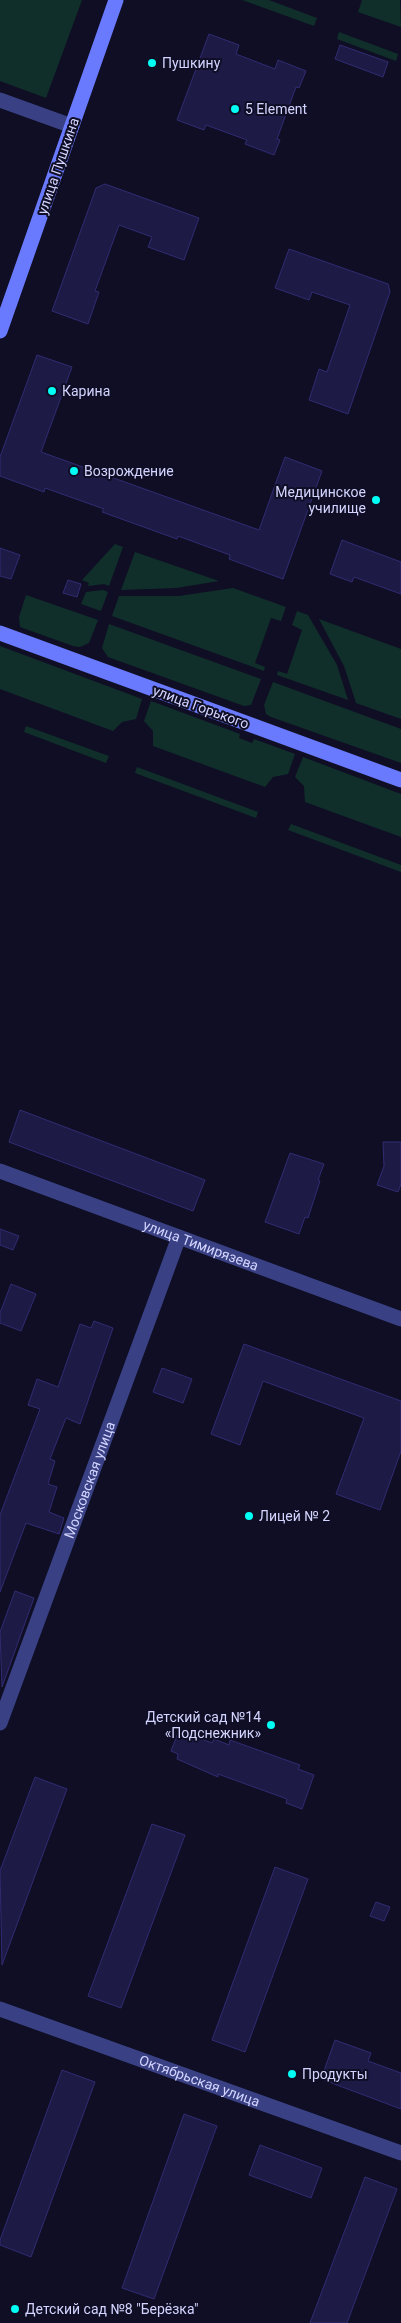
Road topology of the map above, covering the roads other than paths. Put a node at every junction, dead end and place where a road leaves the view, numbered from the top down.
1 (116, 0) edge
2 (0, 100) edge
3 (72, 126) junction
4 (0, 331) edge
5 (0, 633) edge
6 (401, 780) edge
7 (0, 1171) edge
8 (179, 1237) junction
9 (401, 1319) edge
10 (0, 1723) edge
11 (0, 2009) edge
12 (401, 2153) edge

1 - 3 main road, улица Пушкина
2 - 3 street
3 - 4 main road, улица Пушкина
5 - 6 main road, улица Горького
7 - 8 street, улица Тимирязева
8 - 9 street, улица Тимирязева
8 - 10 street, Московская улица
11 - 12 street, Октябрьская улица

